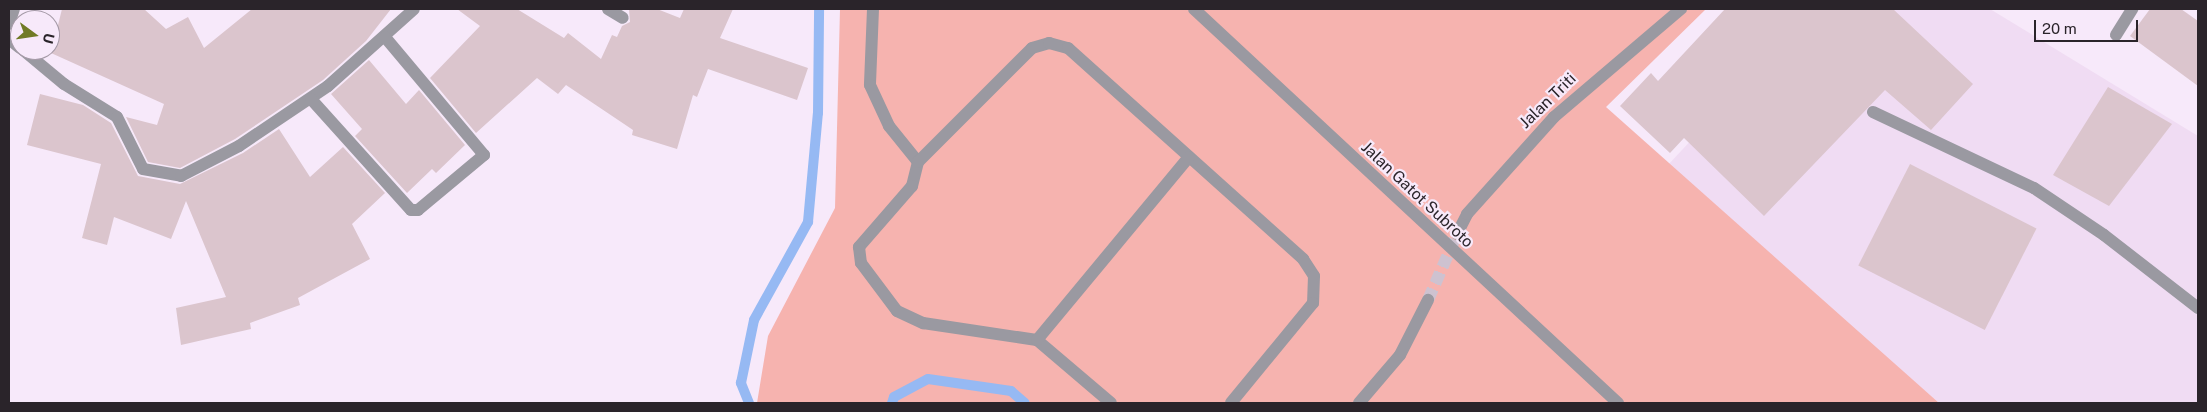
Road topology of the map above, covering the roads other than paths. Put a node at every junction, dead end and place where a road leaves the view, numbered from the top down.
1 (14, 9) edge
2 (414, 9) edge
3 (608, 9) edge
4 (872, 9) edge
5 (1194, 9) edge
6 (1681, 9) edge
7 (2132, 9) edge
8 (623, 18) dead end
9 (9, 24) edge
10 (2116, 35) dead end
11 (385, 37) junction
12 (35, 60) edge
13 (311, 99) junction
14 (1874, 112) dead end
15 (1189, 157) junction
16 (918, 162) junction
17 (1456, 234) tunnel mouth
18 (1428, 300) tunnel mouth
19 (2198, 308) edge
20 (1037, 340) junction
21 (1111, 403) edge
22 (1231, 403) edge
23 (1359, 403) edge
24 (1618, 403) edge

1 - 9 street
2 - 11 street
3 - 8 street
4 - 16 street
5 - 24 street, Jalan Gatot Subroto
6 - 17 street, Jalan Triti
7 - 10 street
11 - 13 street
11 - 13 street
12 - 13 street
14 - 19 street
15 - 16 street
15 - 20 street
15 - 22 street
16 - 20 street
18 - 23 street
20 - 21 street

